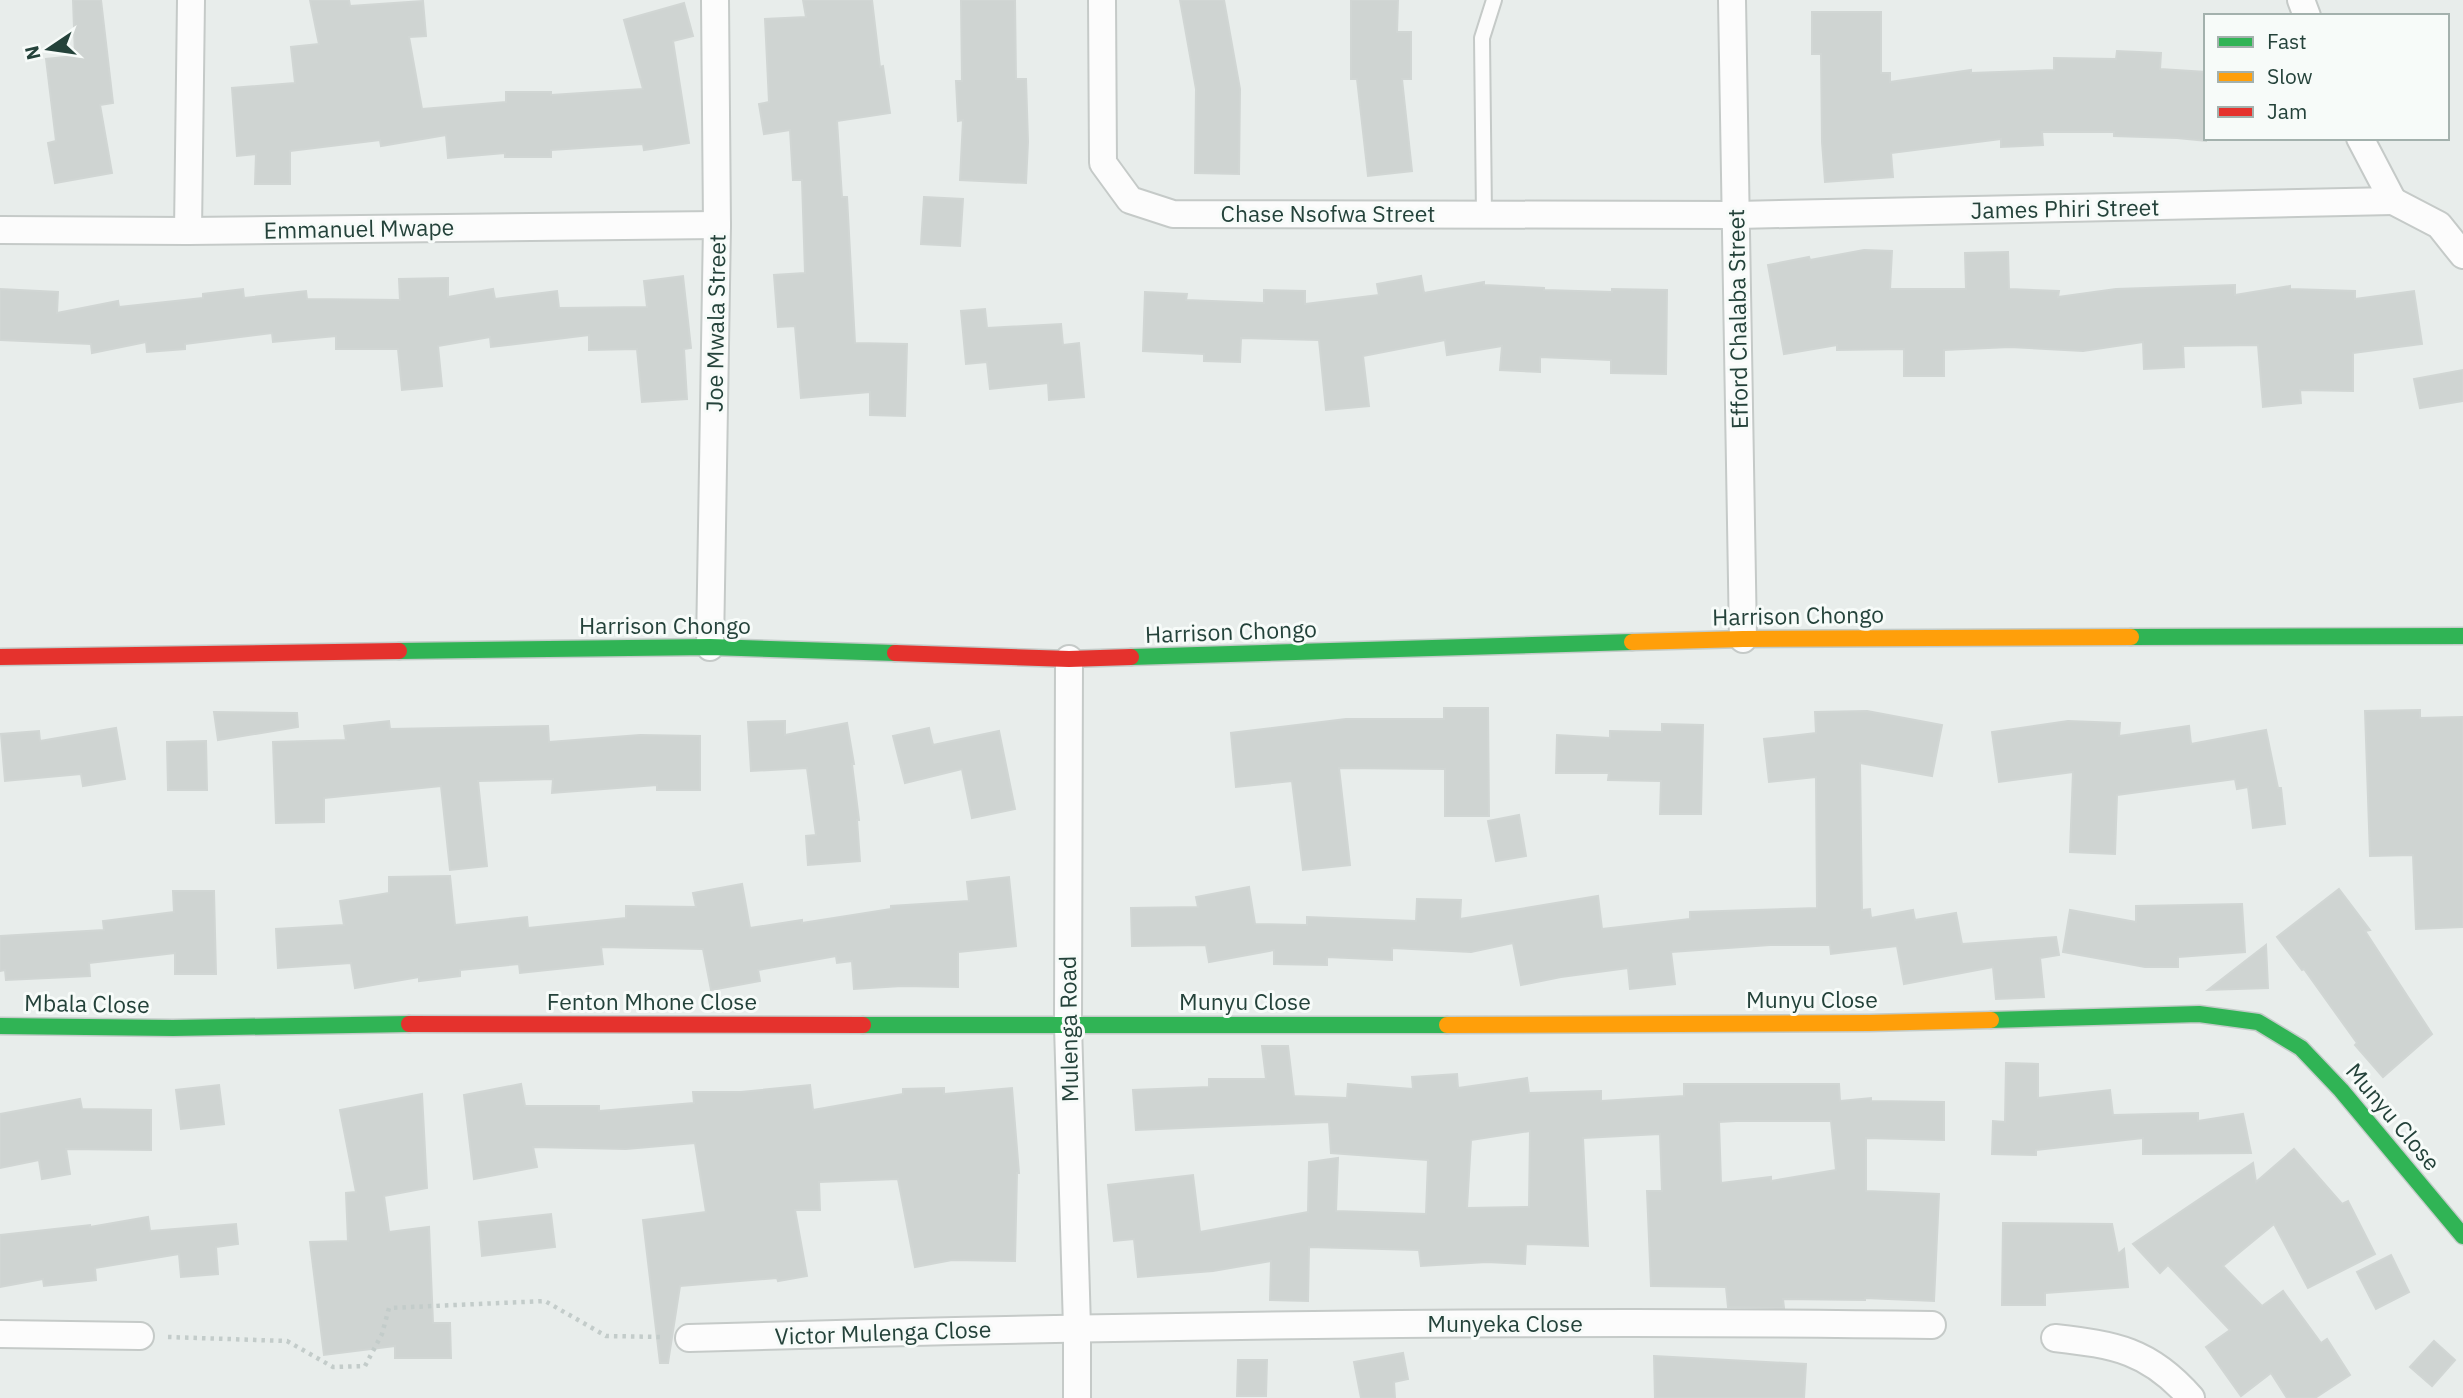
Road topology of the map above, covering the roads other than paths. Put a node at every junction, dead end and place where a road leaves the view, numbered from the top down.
1 (191, 0) edge
2 (715, 0) edge
3 (1102, 0) edge
4 (1494, 0) edge
5 (1732, 0) edge
6 (2361, 140) edge
7 (2393, 201) junction
8 (1484, 215) junction
9 (1737, 215) junction
10 (717, 225) junction
11 (0, 230) edge
12 (188, 231) junction
13 (2463, 255) edge
14 (2463, 636) edge
15 (1743, 639) junction
16 (710, 647) junction
17 (0, 657) edge
18 (1069, 659) junction
19 (0, 1026) edge
20 (237, 1026) joint
21 (1068, 1026) junction
22 (2463, 1236) edge
23 (1932, 1325) dead end
24 (1077, 1327) junction
25 (0, 1334) edge
26 (140, 1336) road end
27 (689, 1338) road end
28 (2054, 1338) dead end
29 (1077, 1398) edge
30 (2191, 1398) edge

1 - 12 street
2 - 10 street, Joe Mwala Street
3 - 8 street, Chase Nsofwa Street
4 - 8 lane
5 - 9 street, Efford Chalaba Street
6 - 7 street
7 - 9 street, James Phiri Street
7 - 13 street
8 - 9 street, Chase Nsofwa Street
9 - 15 street, Efford Chalaba Street
10 - 12 street, Emmanuel Mwape
10 - 16 street, Joe Mwala Street
11 - 12 street, Emmanuel Mwape
14 - 15 street, Harrison Chongo
15 - 18 street, Harrison Chongo
16 - 17 street, Harrison Chongo
16 - 18 street, Harrison Chongo
18 - 21 street, Mulenga Road
19 - 20 street, Mbala Close
20 - 21 street, Fenton Mhone Close
21 - 22 street, Munyu Close
21 - 24 street, Mulenga Road
23 - 24 street, Munyeka Close
24 - 27 street, Victor Mulenga Close
24 - 29 street, Mulenga Road
25 - 26 street
28 - 30 street

